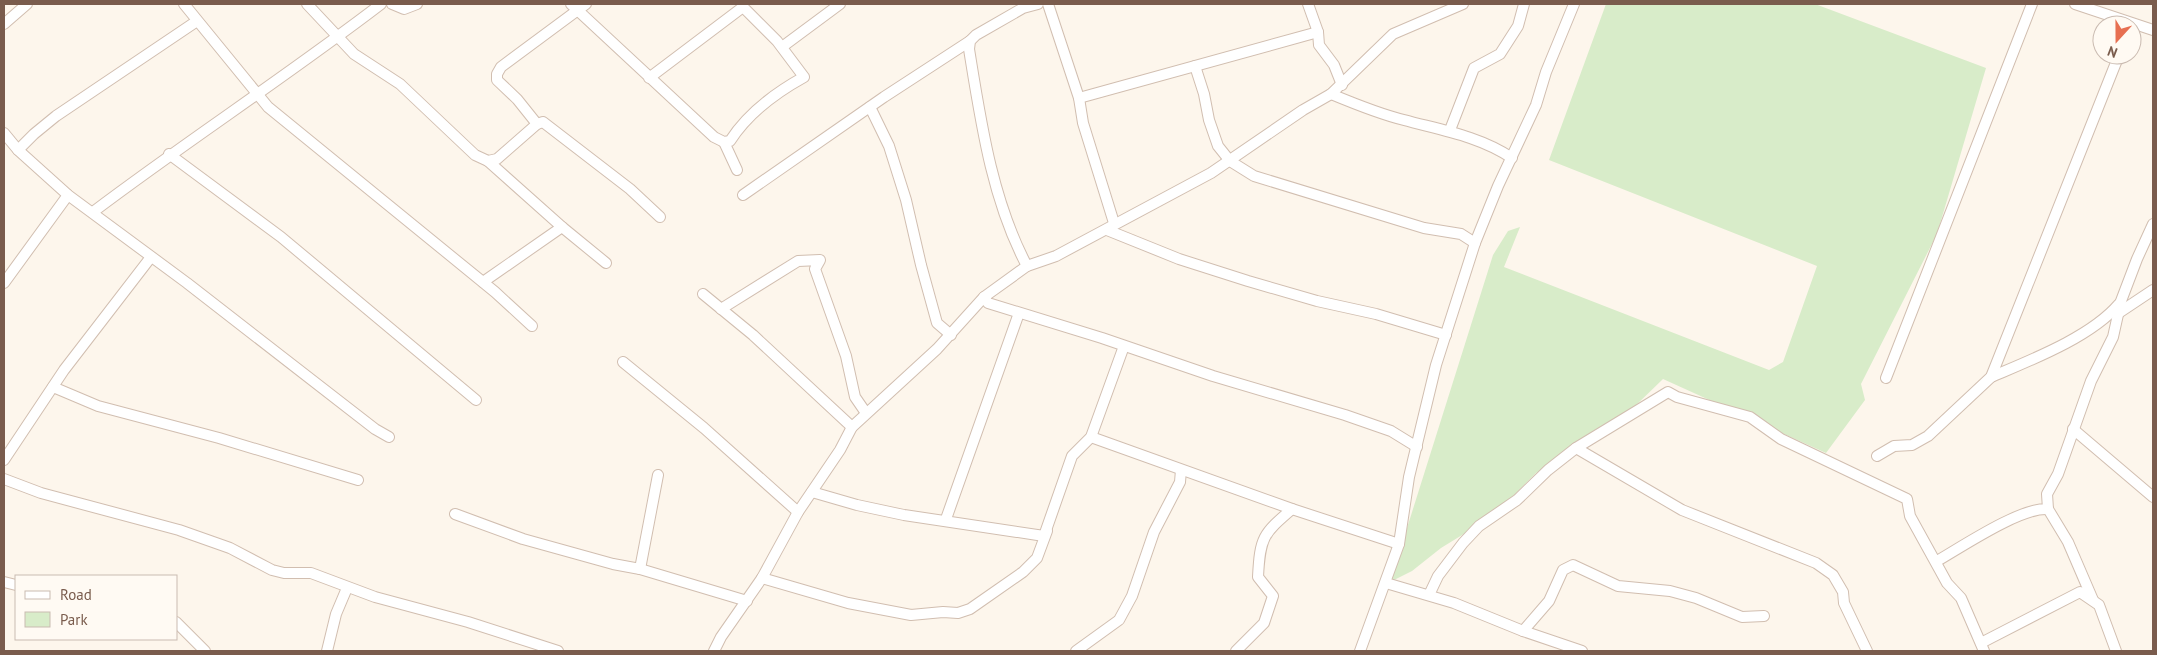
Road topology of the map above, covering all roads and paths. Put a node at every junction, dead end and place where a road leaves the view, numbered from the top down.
1 (27, 4) edge
2 (184, 4) edge
3 (307, 4) edge
4 (380, 4) edge
5 (392, 4) edge
6 (417, 4) edge
7 (840, 4) edge
8 (1038, 4) edge
9 (1048, 4) edge
10 (1308, 4) edge
11 (1463, 4) edge
12 (1524, 4) edge
13 (1574, 4) edge
14 (2032, 4) edge
15 (2075, 4) edge
16 (742, 5) edge
17 (578, 6) edge
18 (2106, 15) edge
19 (197, 21) junction
20 (4, 24) edge
21 (1318, 32) junction
22 (337, 38) junction
23 (970, 41) junction
24 (782, 47) junction
25 (2115, 65) edge
26 (1195, 66) junction
27 (649, 78) junction
28 (1342, 85) junction
29 (257, 93) junction
30 (1331, 94) junction
31 (1079, 98) junction
32 (870, 107) junction
33 (537, 124) junction
34 (1450, 130) junction
35 (4, 133) edge
36 (724, 142) junction
37 (18, 150) junction
38 (169, 154) junction
39 (1512, 158) junction
40 (488, 161) junction
41 (1230, 161) junction
42 (738, 170) dead end
43 (68, 195) junction
44 (743, 195) dead end
45 (93, 212) junction
46 (660, 217) dead end
47 (2153, 224) edge
48 (562, 227) junction
49 (1111, 227) junction
50 (1475, 243) junction
51 (151, 257) junction
52 (606, 263) dead end
53 (1027, 266) junction
54 (483, 282) junction
55 (4, 283) edge
56 (2153, 290) edge
57 (703, 294) dead end
58 (984, 297) junction
59 (2121, 302) junction
60 (721, 309) junction
61 (1019, 313) junction
62 (2117, 314) junction
63 (532, 326) dead end
64 (951, 335) junction
65 (1446, 335) junction
66 (1124, 346) junction
67 (623, 362) dead end
68 (1992, 377) junction
69 (1886, 378) dead end
70 (52, 387) junction
71 (476, 400) dead end
72 (866, 413) junction
73 (852, 427) junction
74 (2073, 429) junction
75 (389, 437) dead end
76 (1090, 437) junction
77 (1417, 447) junction
78 (1576, 448) junction
79 (1877, 456) dead end
80 (4, 460) edge
81 (1181, 470) junction
82 (658, 475) dead end
83 (4, 479) edge
84 (358, 480) dead end
85 (812, 492) junction
86 (2153, 497) edge
87 (1292, 509) junction
88 (2048, 509) junction
89 (798, 512) junction
90 (455, 514) dead end
91 (946, 519) junction
92 (1048, 528) junction
93 (1399, 544) junction
94 (1936, 561) junction
95 (640, 569) junction
96 (762, 578) junction
97 (1386, 583) junction
98 (347, 588) junction
99 (1429, 595) junction
100 (2093, 600) junction
101 (747, 601) junction
102 (1764, 616) dead end
103 (178, 624) edge
104 (1523, 631) junction
105 (1982, 647) edge
106 (536, 648) edge
107 (205, 651) edge
108 (327, 651) edge
109 (558, 651) edge
110 (714, 651) edge
111 (1076, 651) edge
112 (1236, 651) edge
113 (1360, 651) edge
114 (1582, 651) edge
115 (1867, 651) edge
116 (2116, 651) edge

1 - 20 street
2 - 19 street
3 - 22 street
4 - 22 street
5 - 6 street
7 - 24 street
8 - 23 street
9 - 31 street
10 - 21 street
11 - 28 street
12 - 34 street
13 - 39 street
14 - 69 street
15 - 18 street
16 - 24 street
16 - 27 street
17 - 27 street
17 - 33 street
19 - 29 street
19 - 37 street
21 - 26 street
21 - 28 street
22 - 29 street
22 - 40 street
23 - 32 street
23 - 53 street
24 - 36 street
25 - 68 street
26 - 31 street
26 - 41 street
27 - 36 street
28 - 30 street
29 - 38 street
29 - 54 street
30 - 34 street
30 - 41 street
31 - 49 street
32 - 44 street
32 - 64 street
33 - 40 street
33 - 46 street
34 - 39 street
35 - 37 street
36 - 42 street
37 - 43 street
38 - 45 street
38 - 71 street
39 - 50 street
40 - 48 street
41 - 49 street
41 - 50 street
43 - 45 street
43 - 55 street
45 - 51 street
47 - 59 street
48 - 52 street
48 - 54 street
49 - 53 street
49 - 65 street
50 - 65 street
51 - 70 street
51 - 75 street
53 - 58 street
54 - 63 street
56 - 62 street
57 - 60 street
58 - 61 street
58 - 64 street
59 - 62 street
59 - 68 street
60 - 72 street
60 - 73 street
61 - 66 street
61 - 91 street
62 - 74 street
64 - 72 street
65 - 77 street
66 - 76 street
66 - 77 street
67 - 89 street
68 - 79 street
70 - 80 street
70 - 84 street
72 - 73 street
73 - 85 street
74 - 86 street
74 - 88 street
76 - 81 street
76 - 92 street
77 - 93 street
78 - 94 street
78 - 99 street
78 - 115 street
81 - 87 street
81 - 111 street
82 - 95 street
83 - 98 street
85 - 89 street
85 - 91 street
87 - 93 street
87 - 112 street
88 - 94 street
88 - 100 street
89 - 96 street
90 - 95 street
91 - 92 street
92 - 96 street
93 - 97 street
94 - 105 street
95 - 101 street
96 - 101 street
97 - 99 street
97 - 113 street
98 - 106 street
98 - 108 street
99 - 104 street
100 - 105 street
100 - 116 street
101 - 110 street
102 - 104 street
103 - 107 street
104 - 114 street
106 - 109 street

